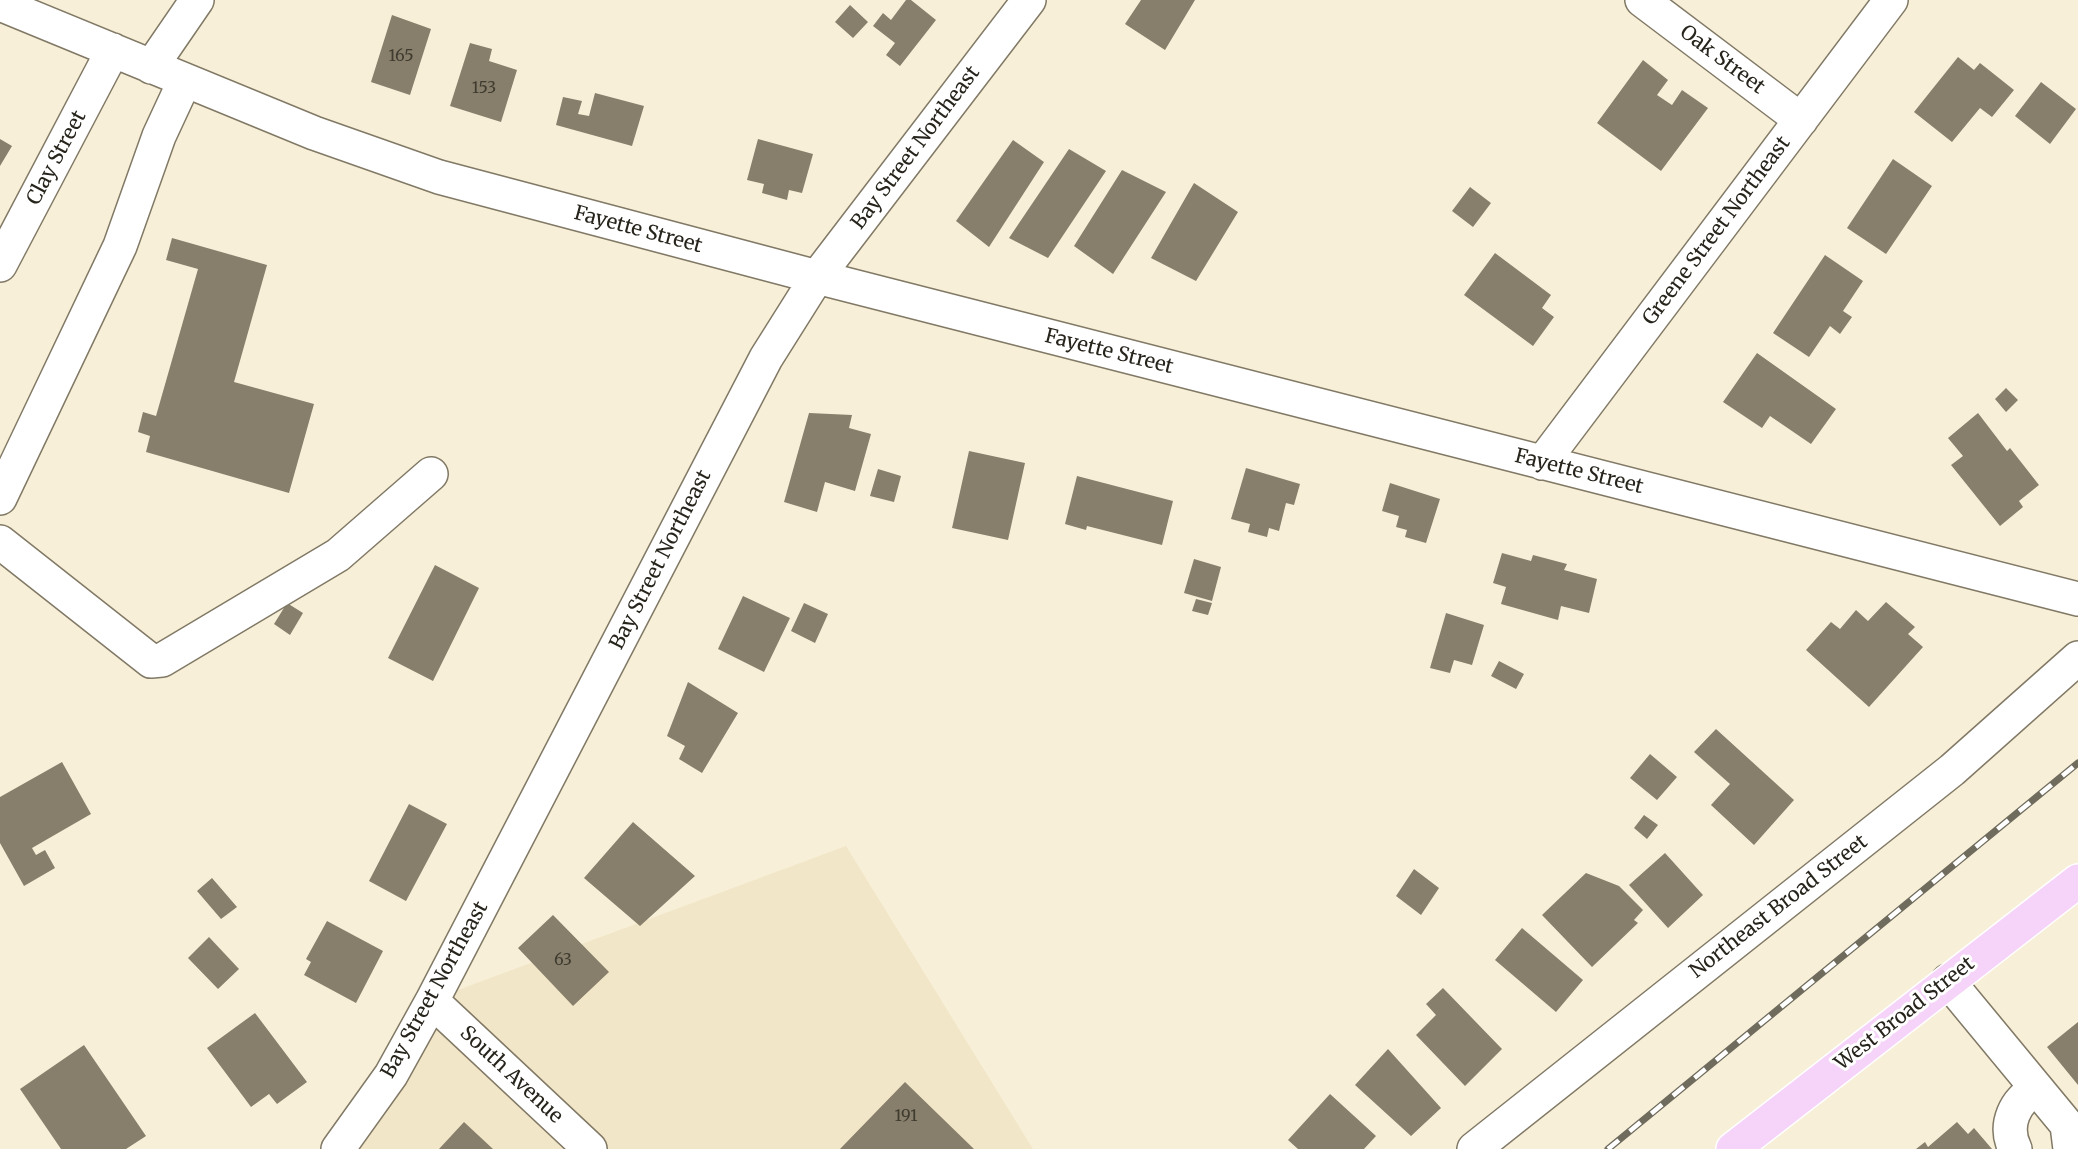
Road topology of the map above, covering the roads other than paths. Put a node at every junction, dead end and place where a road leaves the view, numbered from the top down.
1 (197, 0) edge
2 (1029, 0) edge
3 (1642, 0) edge
4 (1891, 0) edge
5 (0, 3) edge
6 (113, 50) junction
7 (151, 67) junction
8 (185, 80) junction
9 (1801, 120) junction
10 (0, 265) edge
11 (816, 277) junction
12 (1542, 463) junction
13 (431, 474) dead end
14 (0, 498) edge
15 (0, 542) edge
16 (2078, 599) edge
17 (2078, 658) edge
18 (2078, 881) edge
19 (1948, 981) junction
20 (432, 1001) junction
21 (2037, 1089) junction
22 (338, 1149) edge
23 (590, 1149) edge
24 (1474, 1149) edge
25 (1733, 1149) edge
26 (2015, 1149) edge
27 (2070, 1149) edge

1 - 7 street
2 - 11 street, Bay Street Northeast
3 - 9 street, Oak Street
4 - 9 street, Greene Street Northeast
5 - 6 street, Fayette Street
6 - 7 street, Fayette Street
6 - 10 street, Clay Street
7 - 8 street, Fayette Street
8 - 11 street, Fayette Street
8 - 14 street
9 - 12 street, Greene Street Northeast
11 - 12 street, Fayette Street
11 - 20 street, Bay Street Northeast
12 - 16 street, Fayette Street
13 - 15 street
17 - 24 street, Northeast Broad Street
18 - 19 main road, West Broad Street
19 - 21 street
19 - 25 main road, West Broad Street
20 - 22 street, Bay Street Northeast
20 - 23 street, South Avenue
21 - 26 street
21 - 27 street

